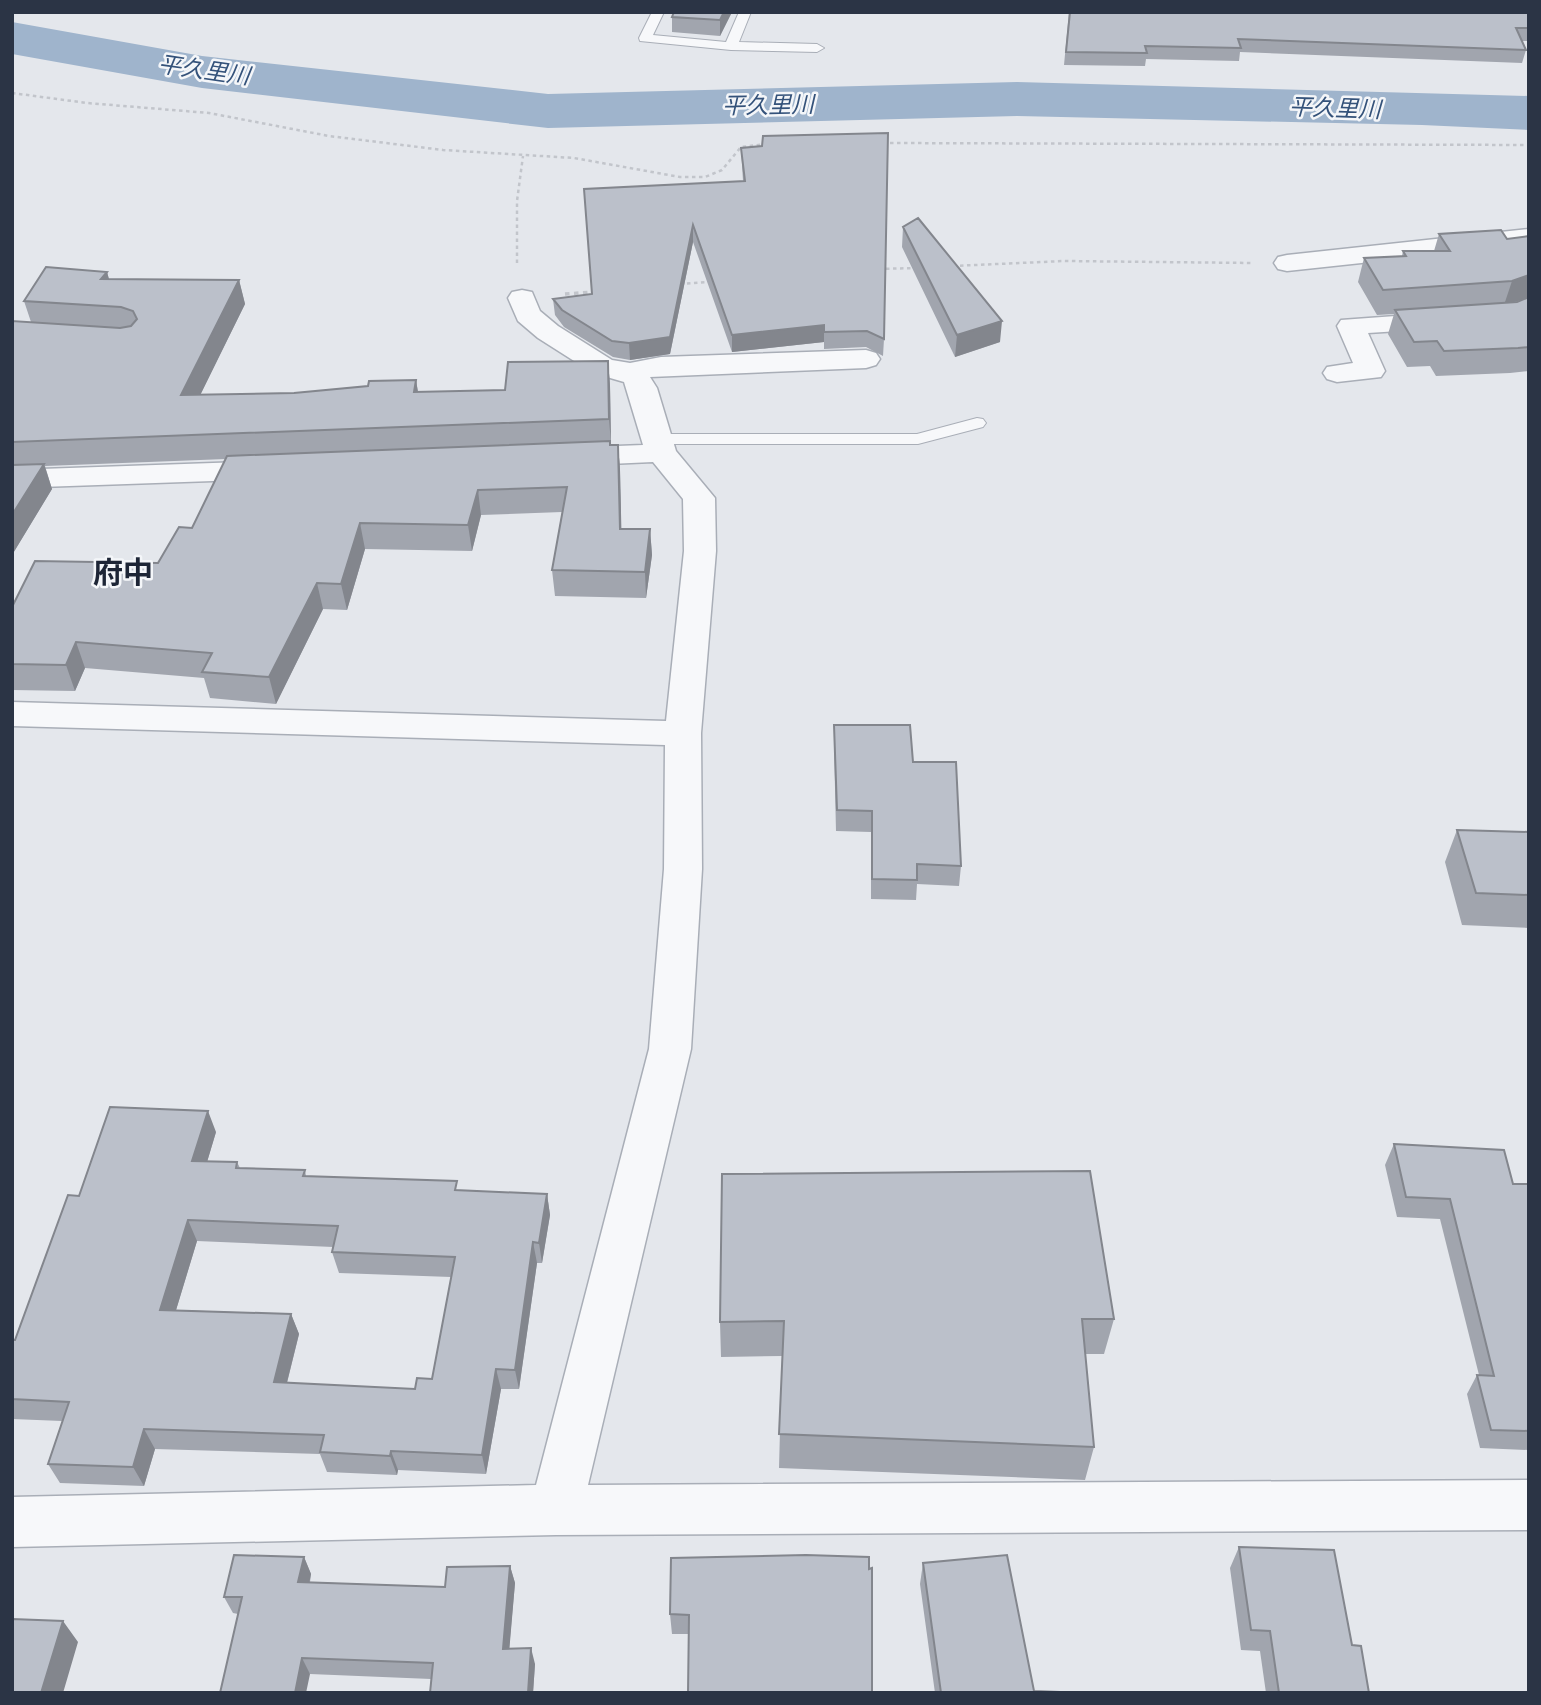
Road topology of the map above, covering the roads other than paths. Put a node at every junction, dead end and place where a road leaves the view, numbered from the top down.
1 (659, 12) edge
2 (746, 12) edge
3 (731, 46) junction
4 (817, 48) dead end
5 (1529, 237) edge
6 (1287, 263) road end
7 (522, 298) road end
8 (1529, 308) edge
9 (866, 359) dead end
10 (630, 372) junction
11 (1337, 373) dead end
12 (977, 423) dead end
13 (659, 446) junction
14 (536, 458) edge
15 (300, 469) edge
16 (12, 479) edge
17 (12, 715) edge
18 (682, 733) junction
19 (1529, 1505) edge
20 (556, 1510) junction
21 (12, 1522) edge

1 - 3 lane
2 - 3 lane
3 - 4 lane
5 - 6 street
7 - 10 street
8 - 11 street
9 - 10 street
10 - 13 street
12 - 13 lane
13 - 14 street
13 - 18 street
15 - 16 street
17 - 18 street
18 - 20 street
19 - 20 street
20 - 21 street

